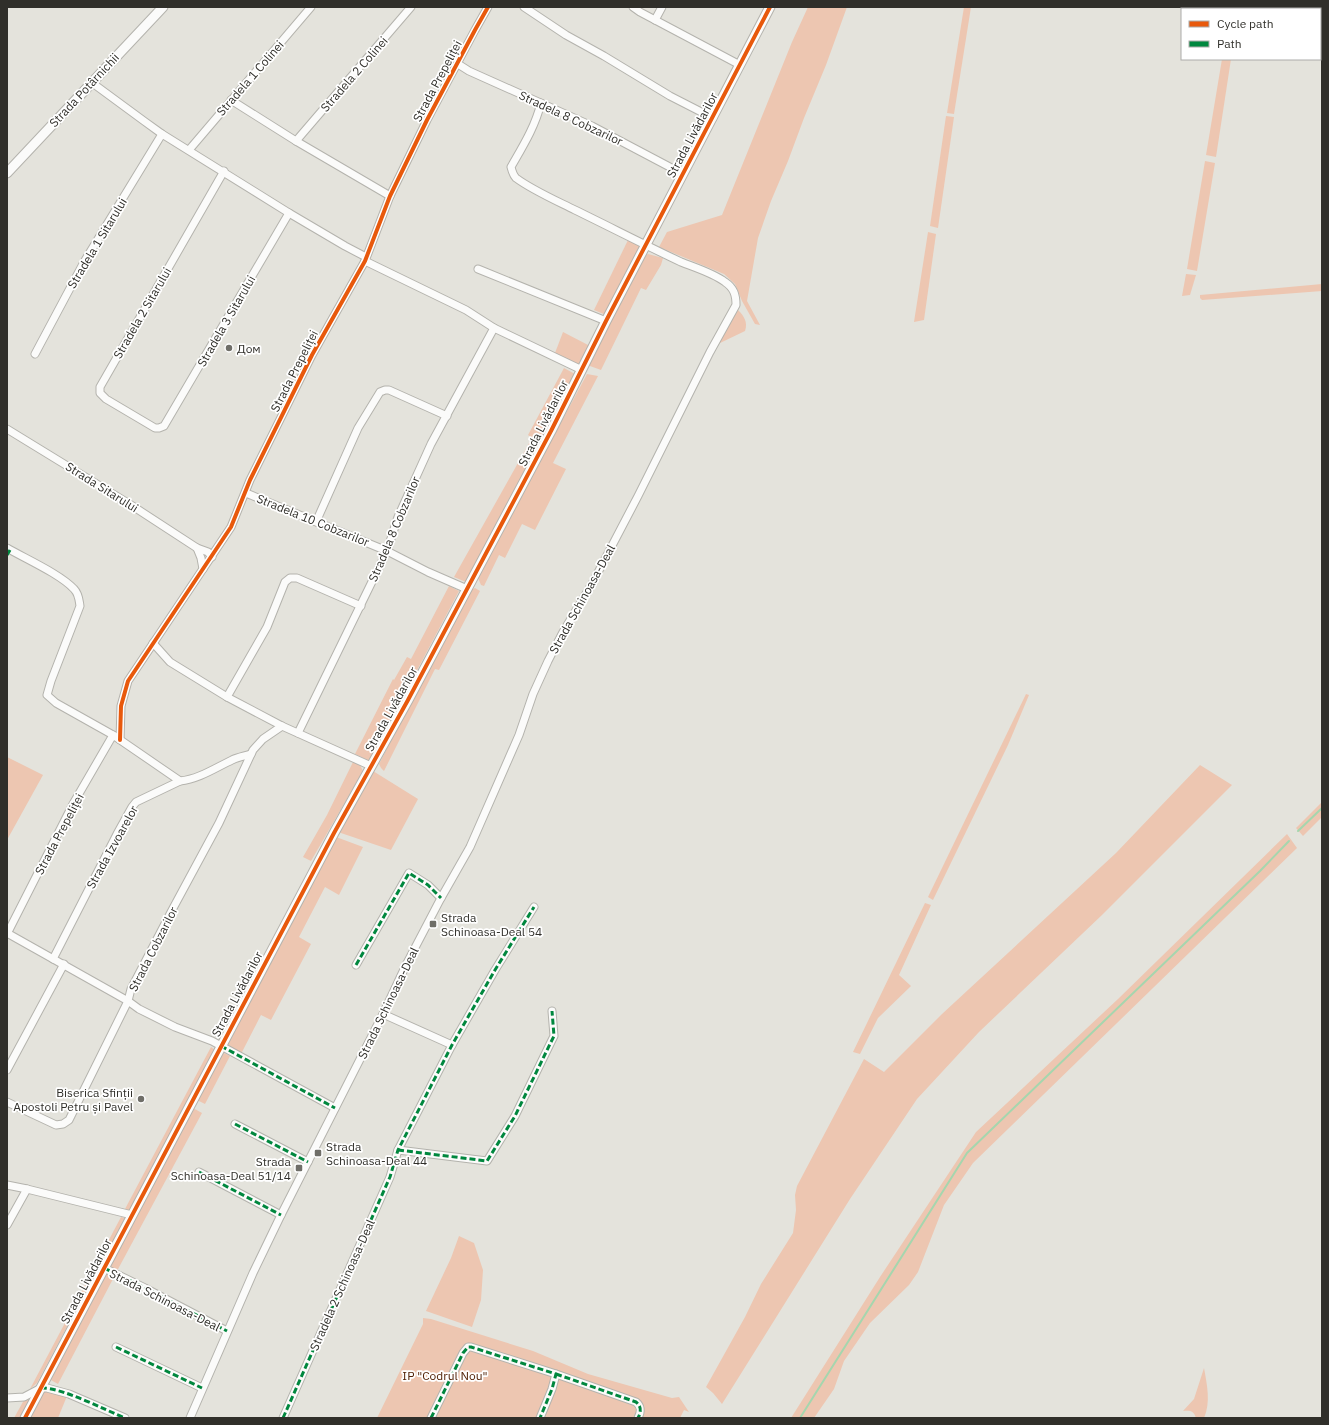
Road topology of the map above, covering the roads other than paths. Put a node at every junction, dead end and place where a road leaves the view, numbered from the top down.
1 (162, 7) edge
2 (311, 7) edge
3 (411, 7) edge
4 (488, 7) edge
5 (524, 7) edge
6 (633, 7) edge
7 (662, 7) edge
8 (770, 7) edge
9 (655, 20) junction
10 (458, 64) junction
11 (740, 65) junction
12 (91, 82) junction
13 (231, 100) junction
14 (541, 103) junction
15 (713, 118) junction
16 (162, 134) junction
17 (296, 141) junction
18 (188, 150) junction
19 (224, 172) junction
20 (7, 173) edge
21 (683, 174) junction
22 (390, 196) junction
23 (289, 213) junction
24 (647, 244) junction
25 (365, 259) junction
26 (478, 269) dead end
27 (606, 321) junction
28 (494, 328) junction
29 (34, 354) dead end
30 (582, 370) junction
31 (447, 416) junction
32 (162, 428) joint
33 (7, 429) edge
34 (246, 493) junction
35 (316, 522) junction
36 (197, 548) junction
37 (8, 551) edge
38 (387, 551) junction
39 (212, 557) junction
40 (203, 570) junction
41 (467, 589) junction
42 (361, 606) junction
43 (153, 643) junction
44 (227, 697) junction
45 (282, 726) junction
46 (298, 732) junction
47 (113, 735) junction
48 (120, 740) junction
49 (251, 754) junction
50 (371, 766) junction
51 (180, 781) junction
52 (441, 898) junction
53 (534, 907) dead end
54 (7, 933) edge
55 (53, 959) junction
56 (64, 964) junction
57 (356, 965) dead end
58 (128, 1001) junction
59 (552, 1011) dead end
60 (383, 1014) junction
61 (452, 1045) junction
62 (221, 1046) junction
63 (7, 1070) edge
64 (7, 1102) edge
65 (335, 1108) junction
66 (235, 1124) dead end
67 (398, 1150) junction
68 (308, 1162) junction
69 (199, 1172) dead end
70 (7, 1185) edge
71 (27, 1189) junction
72 (132, 1215) junction
73 (281, 1215) junction
74 (7, 1225) edge
75 (104, 1268) junction
76 (227, 1332) junction
77 (116, 1347) dead end
78 (556, 1374) junction
79 (41, 1388) junction
80 (202, 1388) junction
81 (7, 1398) edge
82 (25, 1418) edge
83 (125, 1418) edge
84 (190, 1418) edge
85 (283, 1418) edge
86 (431, 1418) edge
87 (540, 1418) edge
88 (638, 1418) edge

1 - 12 street, Strada Potârnichii
2 - 13 street, Stradela 1 Colinei
3 - 17 street, Stradela 2 Colinei
4 - 10 street, Strada Prepeliței
5 - 15 street
6 - 9 street
7 - 9 street
8 - 11 street, Strada Livădarilor
9 - 11 street
10 - 14 street, Stradela 8 Cobzarilor
10 - 22 street, Strada Prepeliței
11 - 15 street, Strada Livădarilor
12 - 16 street
12 - 20 street, Strada Potârnichii
13 - 17 street
13 - 18 street, Stradela 1 Colinei
14 - 21 street, Stradela 8 Cobzarilor
14 - 24 street
15 - 21 street, Strada Livădarilor
16 - 18 street
16 - 29 street, Stradela 1 Sitarului
17 - 22 street
18 - 19 street
19 - 23 street
19 - 32 street, Stradela 2 Sitarului
21 - 24 street, Strada Livădarilor
22 - 25 street, Strada Prepeliței
23 - 25 street
23 - 32 street, Stradela 3 Sitarului
24 - 27 street, Strada Livădarilor
24 - 52 street, Strada Schinoasa-Deal
25 - 28 street
25 - 34 street, Strada Prepeliței
26 - 27 street
27 - 30 street, Strada Livădarilor
28 - 30 street
28 - 31 street, Stradela 8 Cobzarilor
30 - 41 street, Strada Livădarilor
31 - 35 street
31 - 38 street, Stradela 8 Cobzarilor
33 - 36 street, Strada Sitarului
34 - 35 street, Stradela 10 Cobzarilor
34 - 39 street, Strada Prepeliței
35 - 38 street, Stradela 10 Cobzarilor
36 - 39 street, Strada Sitarului
36 - 40 street
37 - 47 street
38 - 41 street, Stradela 10 Cobzarilor
38 - 42 street, Stradela 8 Cobzarilor
39 - 40 street, Strada Prepeliței
40 - 43 street, Strada Prepeliței
41 - 50 street, Strada Livădarilor
42 - 44 street
42 - 46 street, Stradela 8 Cobzarilor
43 - 44 street
43 - 48 street, Strada Prepeliței
44 - 45 street
45 - 46 street
45 - 49 street, Strada Cobzarilor
46 - 50 street, Strada Livădarilor
47 - 48 street
47 - 54 street, Strada Prepeliței
48 - 51 street
49 - 51 street, Strada Izvoarelor
49 - 58 street, Strada Cobzarilor
50 - 62 street, Strada Livădarilor
51 - 55 street, Strada Izvoarelor
52 - 57 street
52 - 60 street, Strada Schinoasa-Deal
53 - 61 street, Stradela 2 Schinoasa-Deal
54 - 55 street
55 - 56 street
56 - 58 street
56 - 63 street
58 - 62 street
58 - 64 street, Strada Cobzarilor
59 - 67 street
60 - 61 street
60 - 65 street, Strada Schinoasa-Deal
61 - 67 street, Stradela 2 Schinoasa-Deal
62 - 65 street
62 - 72 street, Strada Livădarilor
65 - 68 street, Strada Schinoasa-Deal
66 - 68 street
67 - 85 street, Stradela 2 Schinoasa-Deal
68 - 73 street, Strada Schinoasa-Deal
69 - 73 street
70 - 71 street
71 - 72 street
71 - 74 street
72 - 75 street, Strada Livădarilor
73 - 76 street, Strada Schinoasa-Deal
75 - 76 street, Strada Schinoasa-Deal
75 - 79 street, Strada Livădarilor
76 - 80 street, Strada Schinoasa-Deal
77 - 80 street
78 - 86 street
78 - 87 street
78 - 88 street
79 - 81 street
79 - 82 street, Strada Livădarilor
79 - 83 street
80 - 84 street, Strada Schinoasa-Deal

